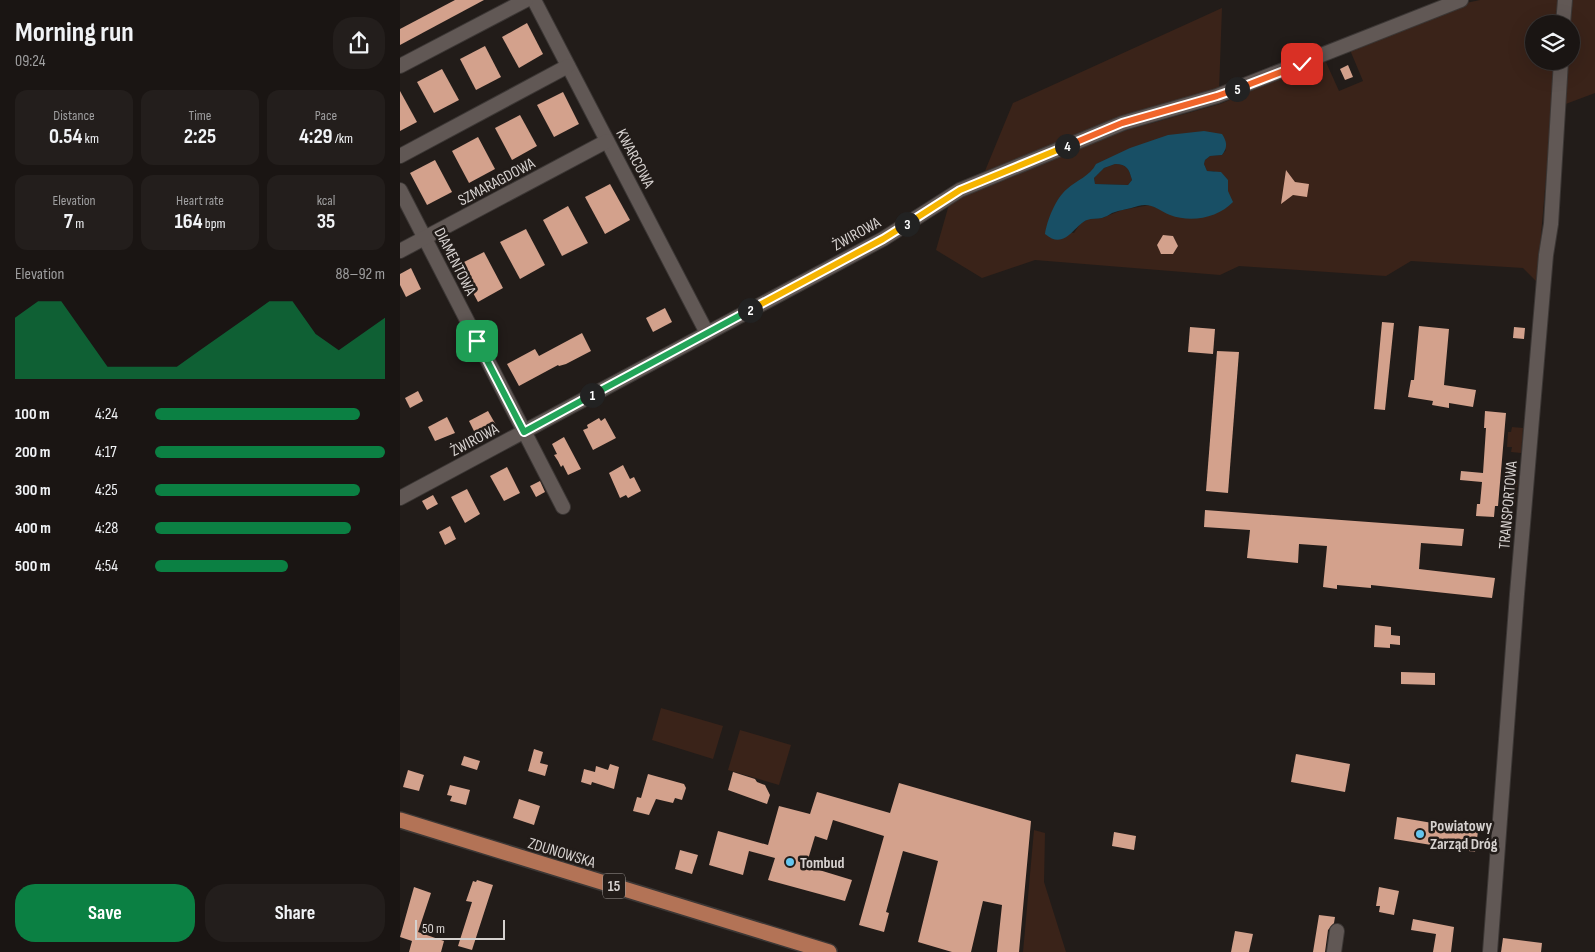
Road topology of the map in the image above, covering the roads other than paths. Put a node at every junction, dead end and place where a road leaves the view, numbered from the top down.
1 (526, 0) edge
2 (534, 0) edge
3 (1461, 0) edge
4 (1564, 0) edge
5 (1563, 15) edge
6 (400, 66) edge
7 (568, 66) junction
8 (1560, 70) edge
9 (607, 141) junction
10 (400, 156) edge
11 (400, 190) edge
12 (425, 238) junction
13 (400, 251) edge
14 (707, 333) junction
15 (524, 432) junction
16 (400, 498) edge
17 (563, 507) dead end
18 (400, 820) edge
19 (1337, 931) dead end
20 (829, 952) edge
21 (1334, 952) edge
22 (1490, 952) edge

1 - 6 street
2 - 7 street, KWARCOWA
3 - 14 street, ŻWIROWA
4 - 5 street
7 - 9 street, KWARCOWA
7 - 10 street
8 - 22 street, TRANSPORTOWA
9 - 12 street, SZMARAGDOWA
9 - 14 street, KWARCOWA
11 - 12 street, DIAMENTOWA
12 - 13 street, SZMARAGDOWA
12 - 15 street, DIAMENTOWA
14 - 15 street, ŻWIROWA
15 - 16 street, ŻWIROWA
15 - 17 street, DIAMENTOWA
18 - 20 main road, ZDUNOWSKA / 15
19 - 21 street

